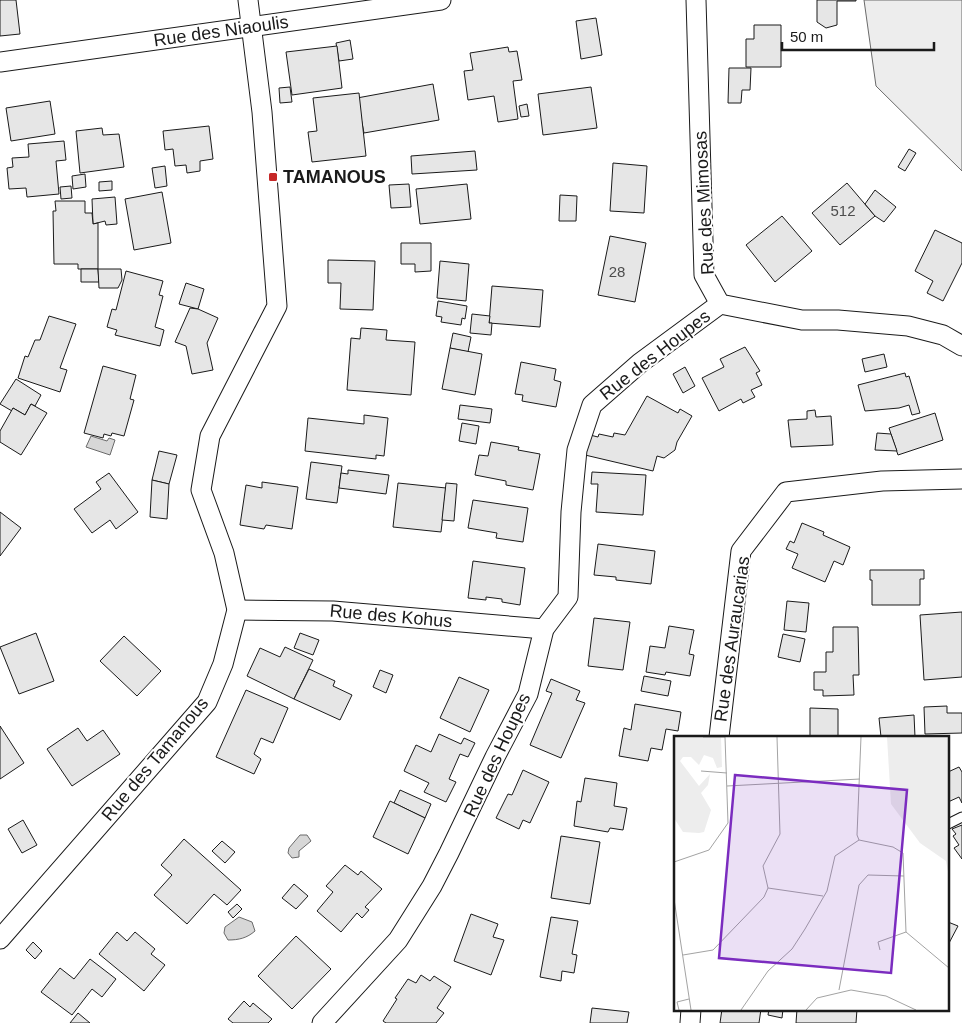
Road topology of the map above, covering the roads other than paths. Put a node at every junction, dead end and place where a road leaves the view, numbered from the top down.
1 (248, 0) edge
2 (441, 0) edge
3 (696, 0) edge
4 (251, 26) junction
5 (0, 62) edge
6 (720, 304) junction
7 (962, 346) edge
8 (962, 479) edge
9 (237, 610) junction
10 (544, 628) junction
11 (718, 736) edge
12 (962, 817) edge
13 (950, 823) edge
14 (0, 939) edge
15 (691, 1010) edge
16 (322, 1023) edge
17 (690, 1023) edge

1 - 4 street, Rue des Tamanous
2 - 4 street, Rue des Niaoulis
3 - 6 street, Rue des Mimosas
4 - 5 street, Rue des Niaoulis
4 - 9 street, Rue des Tamanous
6 - 7 street
6 - 10 street, Rue des Houpes
8 - 11 street, Rue des Auraucarias
9 - 10 street, Rue des Kohus
9 - 14 street, Rue des Tamanous
10 - 16 street, Rue des Houpes
12 - 13 lane
15 - 17 street

